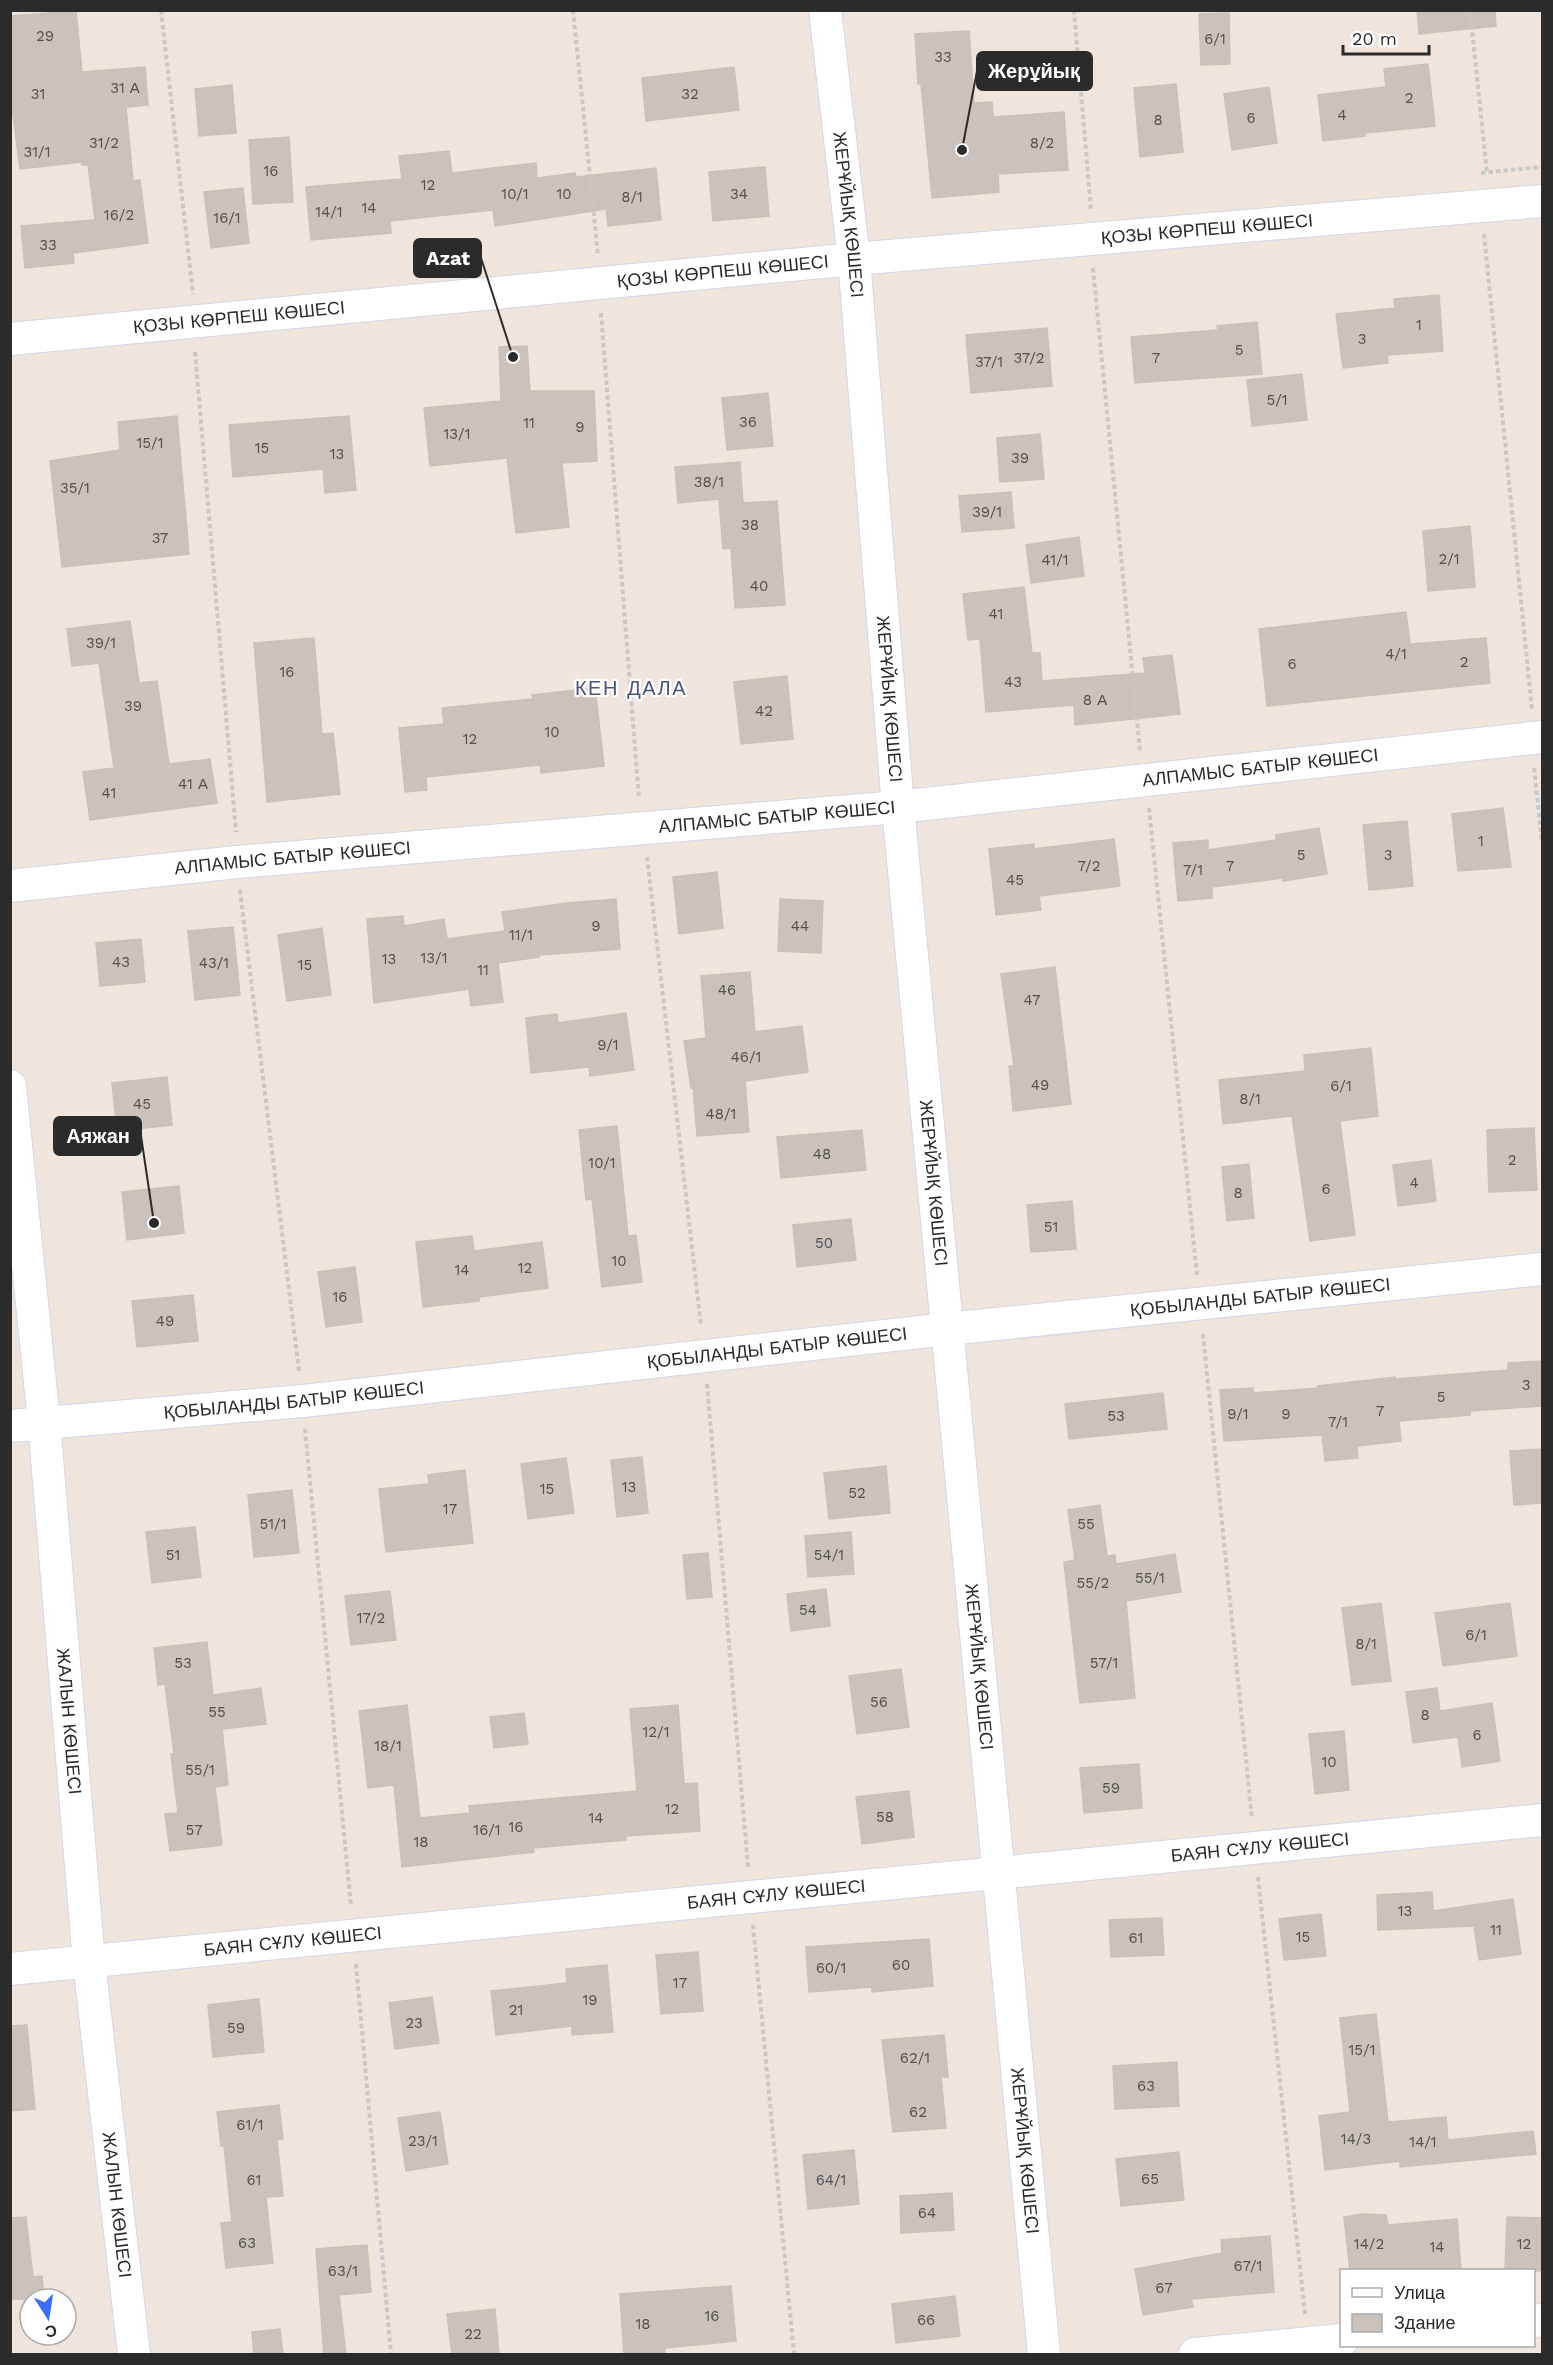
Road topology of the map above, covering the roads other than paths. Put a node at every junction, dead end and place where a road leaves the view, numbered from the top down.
1 (825, 10) edge
2 (1542, 201) edge
3 (854, 259) junction
4 (10, 339) edge
5 (1537, 738) edge
6 (898, 807) junction
7 (10, 886) edge
8 (10, 1086) edge
9 (1542, 1269) edge
10 (947, 1329) junction
11 (44, 1422) junction
12 (10, 1426) edge
13 (1542, 1820) edge
14 (998, 1873) junction
15 (89, 1962) junction
16 (10, 1969) edge
17 (1340, 2340) edge
18 (134, 2355) edge
19 (1044, 2355) edge
20 (1195, 2355) edge

1 - 3 street, ЖЕРҰЙЫҚ КӨШЕСІ
2 - 3 street, ҚОЗЫ КӨРПЕШ КӨШЕСІ
3 - 4 street, ҚОЗЫ КӨРПЕШ КӨШЕСІ
3 - 6 street, ЖЕРҰЙЫҚ КӨШЕСІ
5 - 6 street, АЛПАМЫС БАТЫР КӨШЕСІ
6 - 7 street, АЛПАМЫС БАТЫР КӨШЕСІ
6 - 10 street, ЖЕРҰЙЫҚ КӨШЕСІ
8 - 11 street, ЖАЛЫН КӨШЕСІ
9 - 10 street, ҚОБЫЛАНДЫ БАТЫР КӨШЕСІ
10 - 11 street, ҚОБЫЛАНДЫ БАТЫР КӨШЕСІ
10 - 14 street, ЖЕРҰЙЫҚ КӨШЕСІ
11 - 12 street, ҚОБЫЛАНДЫ БАТЫР КӨШЕСІ
11 - 15 street, ЖАЛЫН КӨШЕСІ
13 - 14 street, БАЯН СҰЛУ КӨШЕСІ
14 - 15 street, БАЯН СҰЛУ КӨШЕСІ
14 - 19 street, ЖЕРҰЙЫҚ КӨШЕСІ
15 - 16 street, БАЯН СҰЛУ КӨШЕСІ
15 - 18 street, ЖАЛЫН КӨШЕСІ
17 - 20 street

